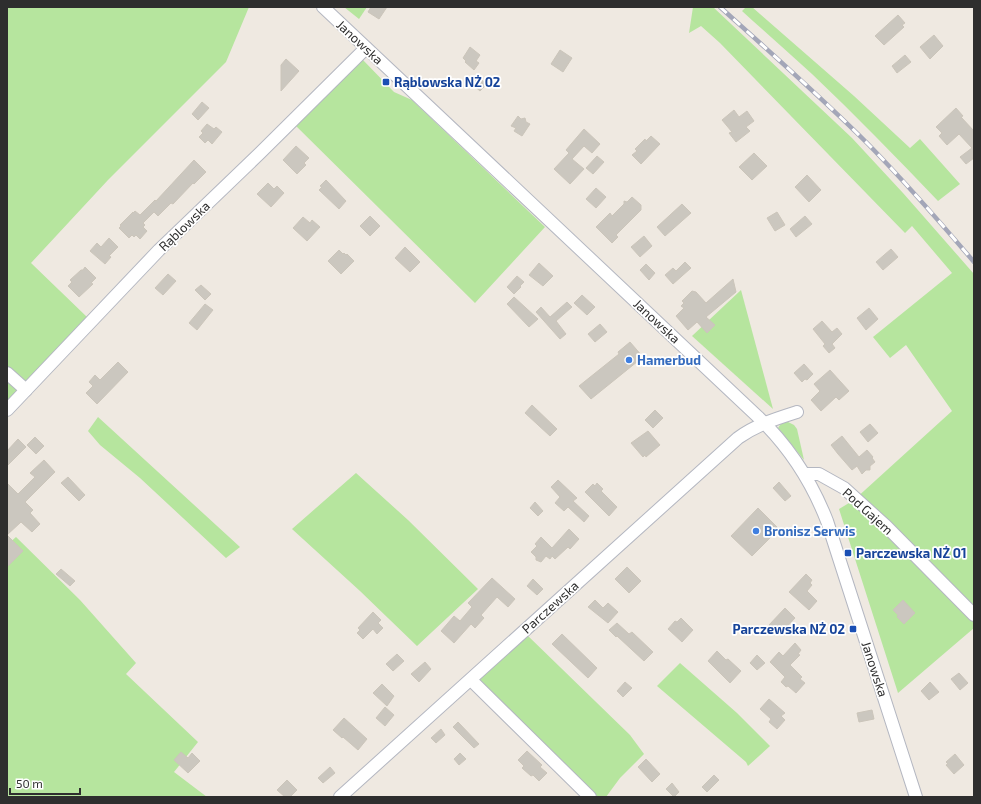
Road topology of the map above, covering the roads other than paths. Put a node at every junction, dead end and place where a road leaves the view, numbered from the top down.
1 (323, 7) edge
2 (366, 48) junction
3 (7, 373) edge
4 (26, 390) junction
5 (7, 410) edge
6 (797, 412) dead end
7 (764, 422) junction
8 (805, 474) junction
9 (974, 615) edge
10 (471, 680) junction
11 (340, 797) edge
12 (590, 797) edge
13 (916, 797) edge

1 - 2 street, Janowska
2 - 4 street, Rąblowska
2 - 7 street, Janowska
3 - 4 street
4 - 5 street, Rąblowska
6 - 7 street, Parczewska
7 - 8 street, Janowska
7 - 10 street, Parczewska
8 - 9 street, Pod Gajem
8 - 13 street, Janowska
10 - 11 street, Parczewska
10 - 12 street

